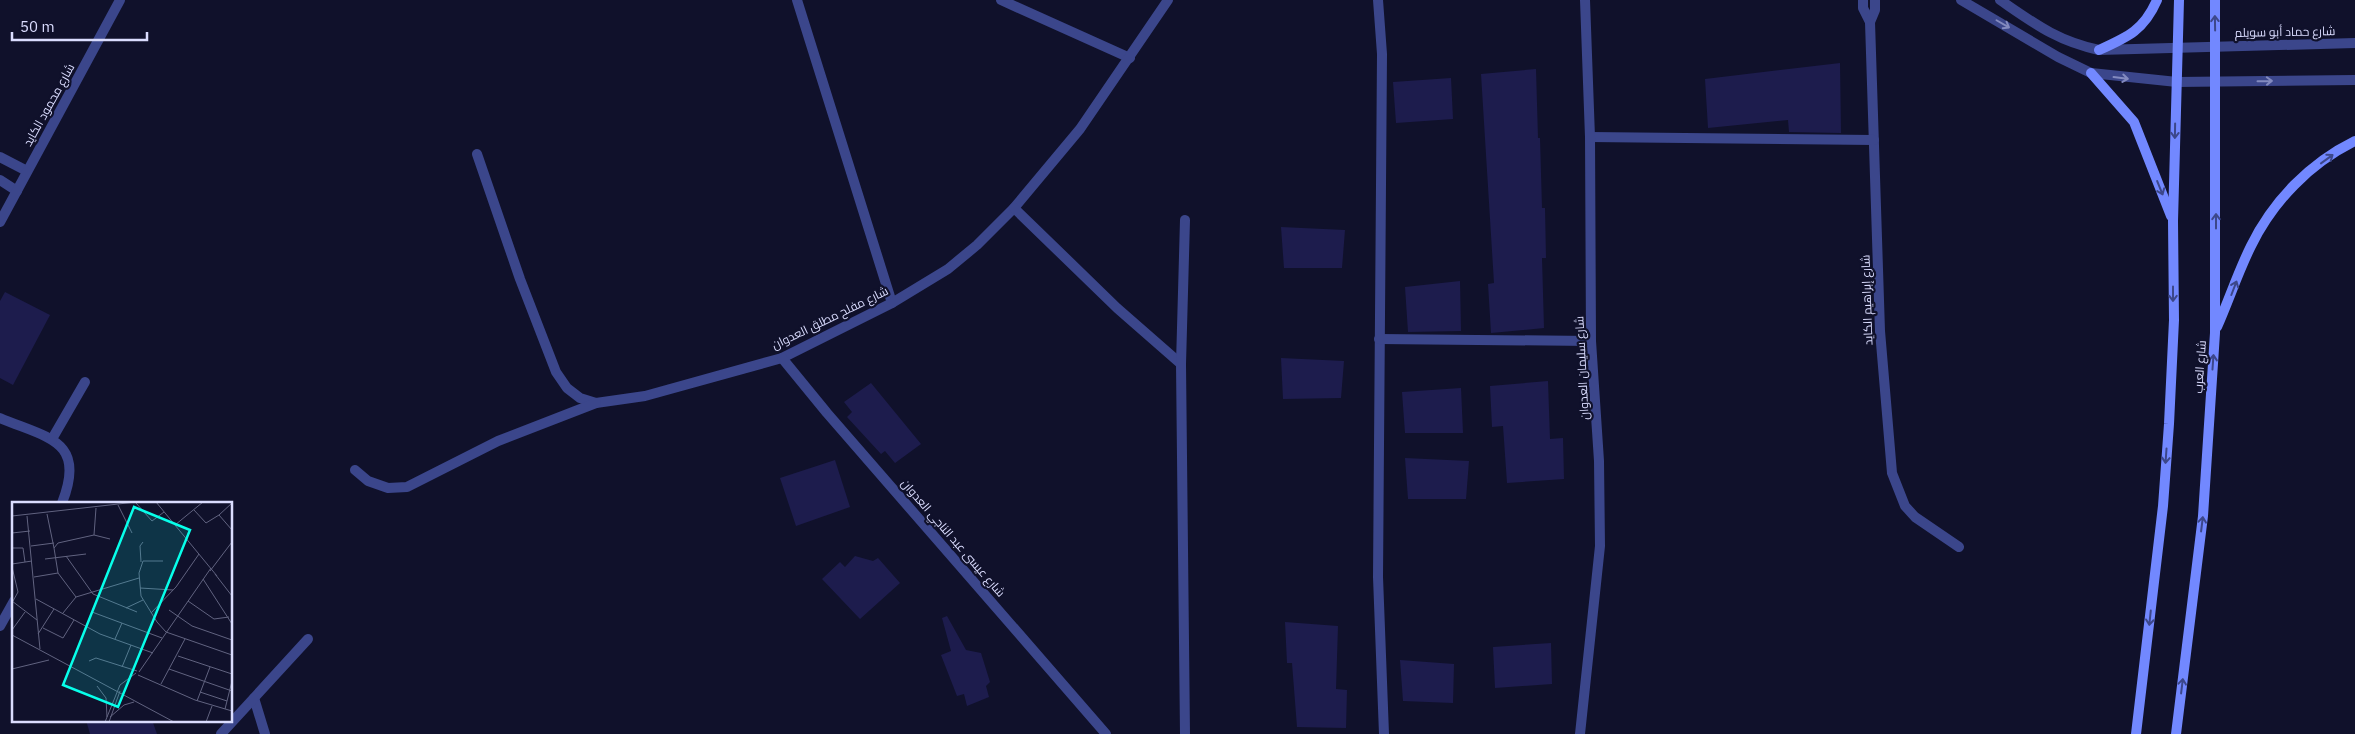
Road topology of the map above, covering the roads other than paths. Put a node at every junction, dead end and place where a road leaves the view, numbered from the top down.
1 (120, 0) edge
2 (797, 0) edge
3 (1000, 0) edge
4 (1168, 0) edge
5 (1378, 0) edge
6 (1585, 0) edge
7 (1862, 0) edge
8 (1875, 0) edge
9 (1961, 0) edge
10 (2000, 0) edge
11 (2157, 0) edge
12 (2179, 0) edge
13 (2215, 0) edge
14 (1870, 22) junction
15 (2355, 43) edge
16 (2216, 47) junction
17 (2178, 49) junction
18 (2100, 50) junction
19 (1130, 58) junction
20 (2091, 73) junction
21 (2355, 80) edge
22 (2177, 82) junction
23 (2216, 82) junction
24 (1590, 137) junction
25 (1874, 140) junction
26 (2355, 141) edge
27 (477, 154) dead end
28 (0, 157) edge
29 (27, 171) junction
30 (0, 180) edge
31 (17, 191) junction
32 (1014, 208) junction
33 (1185, 220) dead end
34 (2173, 221) junction
35 (0, 222) edge
36 (892, 302) junction
37 (2215, 333) junction
38 (1379, 339) junction
39 (1592, 341) junction
40 (782, 358) junction
41 (1181, 364) junction
42 (85, 382) dead end
43 (596, 403) junction
44 (0, 418) edge
45 (52, 439) junction
46 (355, 470) dead end
47 (62, 502) edge
48 (1959, 547) dead end
49 (12, 605) edge
50 (0, 626) edge
51 (308, 640) dead end
52 (254, 698) junction
53 (221, 734) edge
54 (265, 734) edge
55 (1106, 734) edge
56 (1185, 734) edge
57 (1384, 734) edge
58 (1580, 734) edge
59 (2136, 734) edge
60 (2176, 734) edge

1 - 29 street, شارع محمود الكايد
2 - 36 street
3 - 19 street
4 - 19 street, شارع مفلح مطلق العدوان
5 - 38 street
6 - 24 street, شارع سليمان العدوان
7 - 14 street, شارع إبراهيم الكايد
8 - 14 street, شارع إبراهيم الكايد
9 -> 20 street
10 - 18 street, شارع حماد أبو سويلم
11 - 18 main road
12 - 17 main road
16 -> 13 main road, شارع العرب
14 - 25 street, شارع إبراهيم الكايد
15 - 16 street, شارع حماد أبو سويلم
16 - 17 street, شارع حماد أبو سويلم
16 - 23 main road, شارع العرب
17 - 18 street, شارع حماد أبو سويلم
17 - 22 main road
19 - 32 street, شارع مفلح مطلق العدوان
20 -> 22 street
20 -> 34 main road
23 -> 21 street
22 - 23 street
22 -> 34 main road
37 -> 23 main road, شارع العرب
24 - 25 street
24 - 39 street, شارع سليمان العدوان
25 - 48 street, شارع إبراهيم الكايد
37 -> 26 main road
27 - 43 street
28 - 29 street
29 - 31 street, شارع محمود الكايد
30 - 31 street
31 - 35 street, شارع محمود الكايد
32 - 36 street, شارع مفلح مطلق العدوان
32 - 41 street
33 - 41 street
34 -> 59 main road
36 - 40 street, شارع مفلح مطلق العدوان
60 -> 37 main road, شارع العرب
38 - 39 street
38 - 57 street
39 - 58 street, شارع سليمان العدوان
40 - 43 street, شارع مفلح مطلق العدوان
40 - 55 street, شارع عيسى عبد الناجي العدوان
41 - 56 street
42 - 45 street
43 - 46 street, شارع مفلح مطلق العدوان
44 - 45 street
45 - 47 street
49 - 50 street
51 - 52 street
52 - 53 street
52 - 54 street

